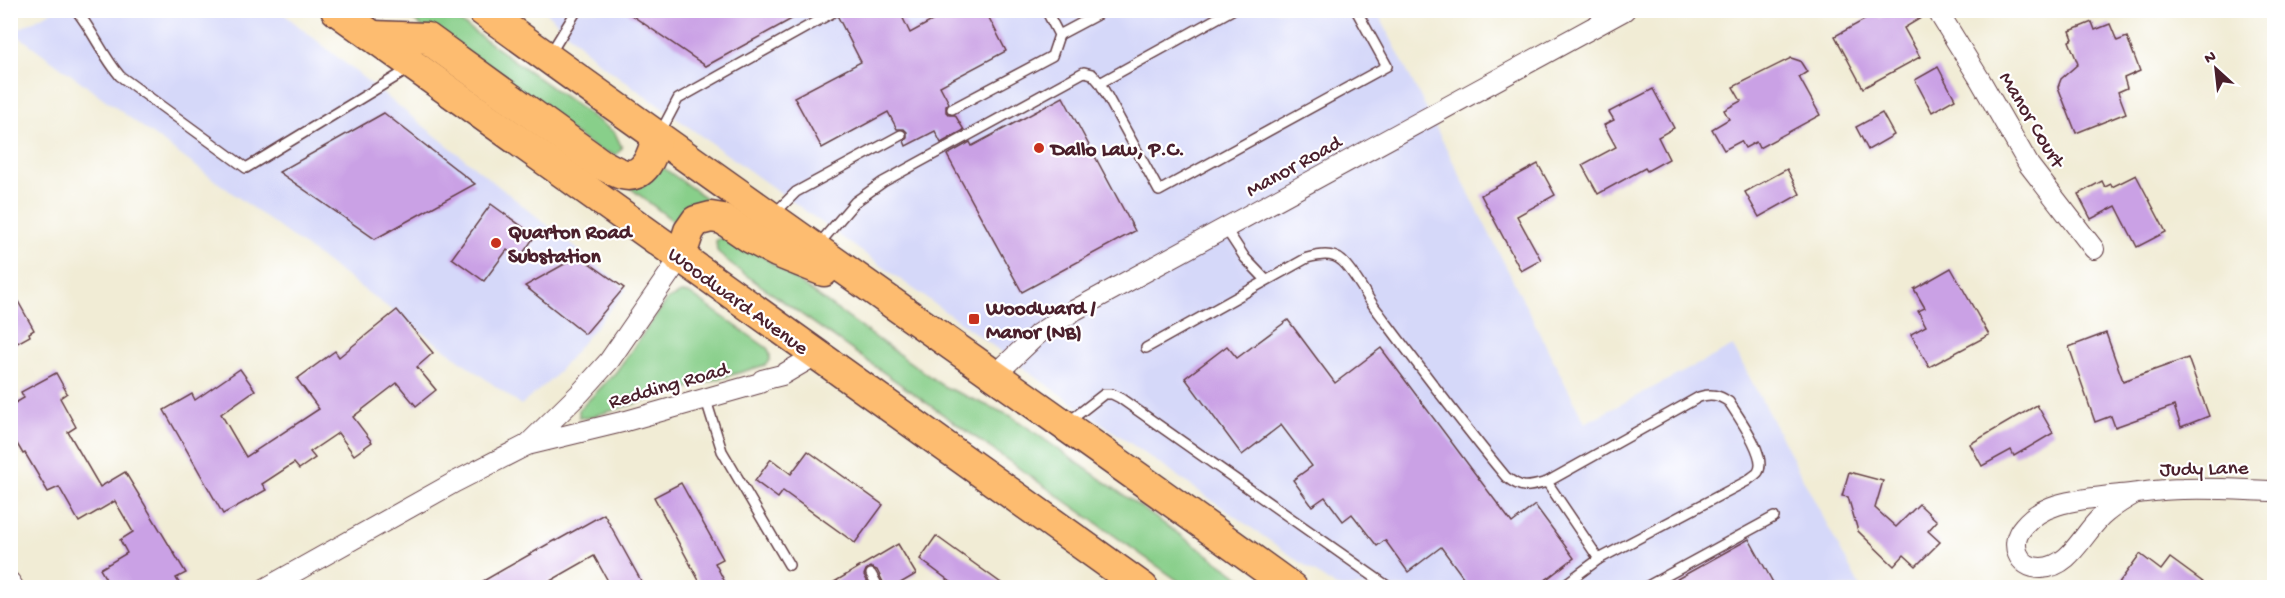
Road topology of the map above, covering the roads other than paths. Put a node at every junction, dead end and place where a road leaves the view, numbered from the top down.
1 (76, 10) edge
2 (336, 10) edge
3 (482, 10) edge
4 (577, 10) edge
5 (837, 10) edge
6 (1046, 10) edge
7 (1106, 10) edge
8 (1232, 10) edge
9 (1356, 10) edge
10 (1625, 10) edge
11 (1937, 10) edge
12 (1059, 36) junction
13 (427, 57) junction
14 (548, 58) junction
15 (1100, 83) junction
16 (952, 109) dead end
17 (901, 135) dead end
18 (657, 137) junction
19 (770, 218) junction
20 (1226, 229) junction
21 (814, 249) junction
22 (2094, 249) dead end
23 (680, 258) junction
24 (1266, 280) junction
25 (869, 288) junction
26 (1146, 348) dead end
27 (816, 355) junction
28 (994, 376) junction
29 (705, 397) junction
30 (1066, 424) junction
31 (527, 445) junction
32 (1547, 482) junction
33 (2274, 491) edge
34 (2134, 494) junction
35 (1774, 517) dead end
36 (1599, 559) junction
37 (789, 564) dead end
38 (871, 574) dead end
39 (10, 582) edge
40 (1140, 587) edge
41 (14, 588) edge
42 (266, 588) edge
43 (879, 588) edge
44 (1292, 588) edge
45 (1390, 588) edge
46 (1560, 588) edge
47 (1644, 588) edge

1 - 13 lane
2 - 13 main road
3 - 14 main road
4 - 14 lane
5 - 18 lane
6 - 12 lane
7 - 12 lane
8 - 15 lane
9 - 15 lane
10 - 20 street, Manor Road
11 - 22 street, Manor Court
12 - 16 lane
13 - 18 main road
13 - 23 main road, Woodward Avenue
14 - 18 main road
15 - 21 lane
17 - 19 lane
18 - 19 main road
19 - 21 main road
20 - 24 lane
20 - 28 street, Manor Road
21 - 25 main road
23 - 25 main road
23 - 27 main road, Woodward Avenue
23 - 31 street, Redding Road
24 - 26 lane
24 - 32 lane
25 - 28 main road
27 - 29 street, Redding Road
27 - 40 main road, Woodward Avenue
28 - 30 main road
29 - 31 street, Redding Road
29 - 37 lane
30 - 44 main road
30 - 45 lane
31 - 42 street, Redding Road
32 - 36 lane
32 - 36 lane
33 - 34 street, Judy Lane
34 - 34 street, Judy Lane
35 - 47 lane
36 - 46 lane
38 - 43 lane
39 - 41 street

